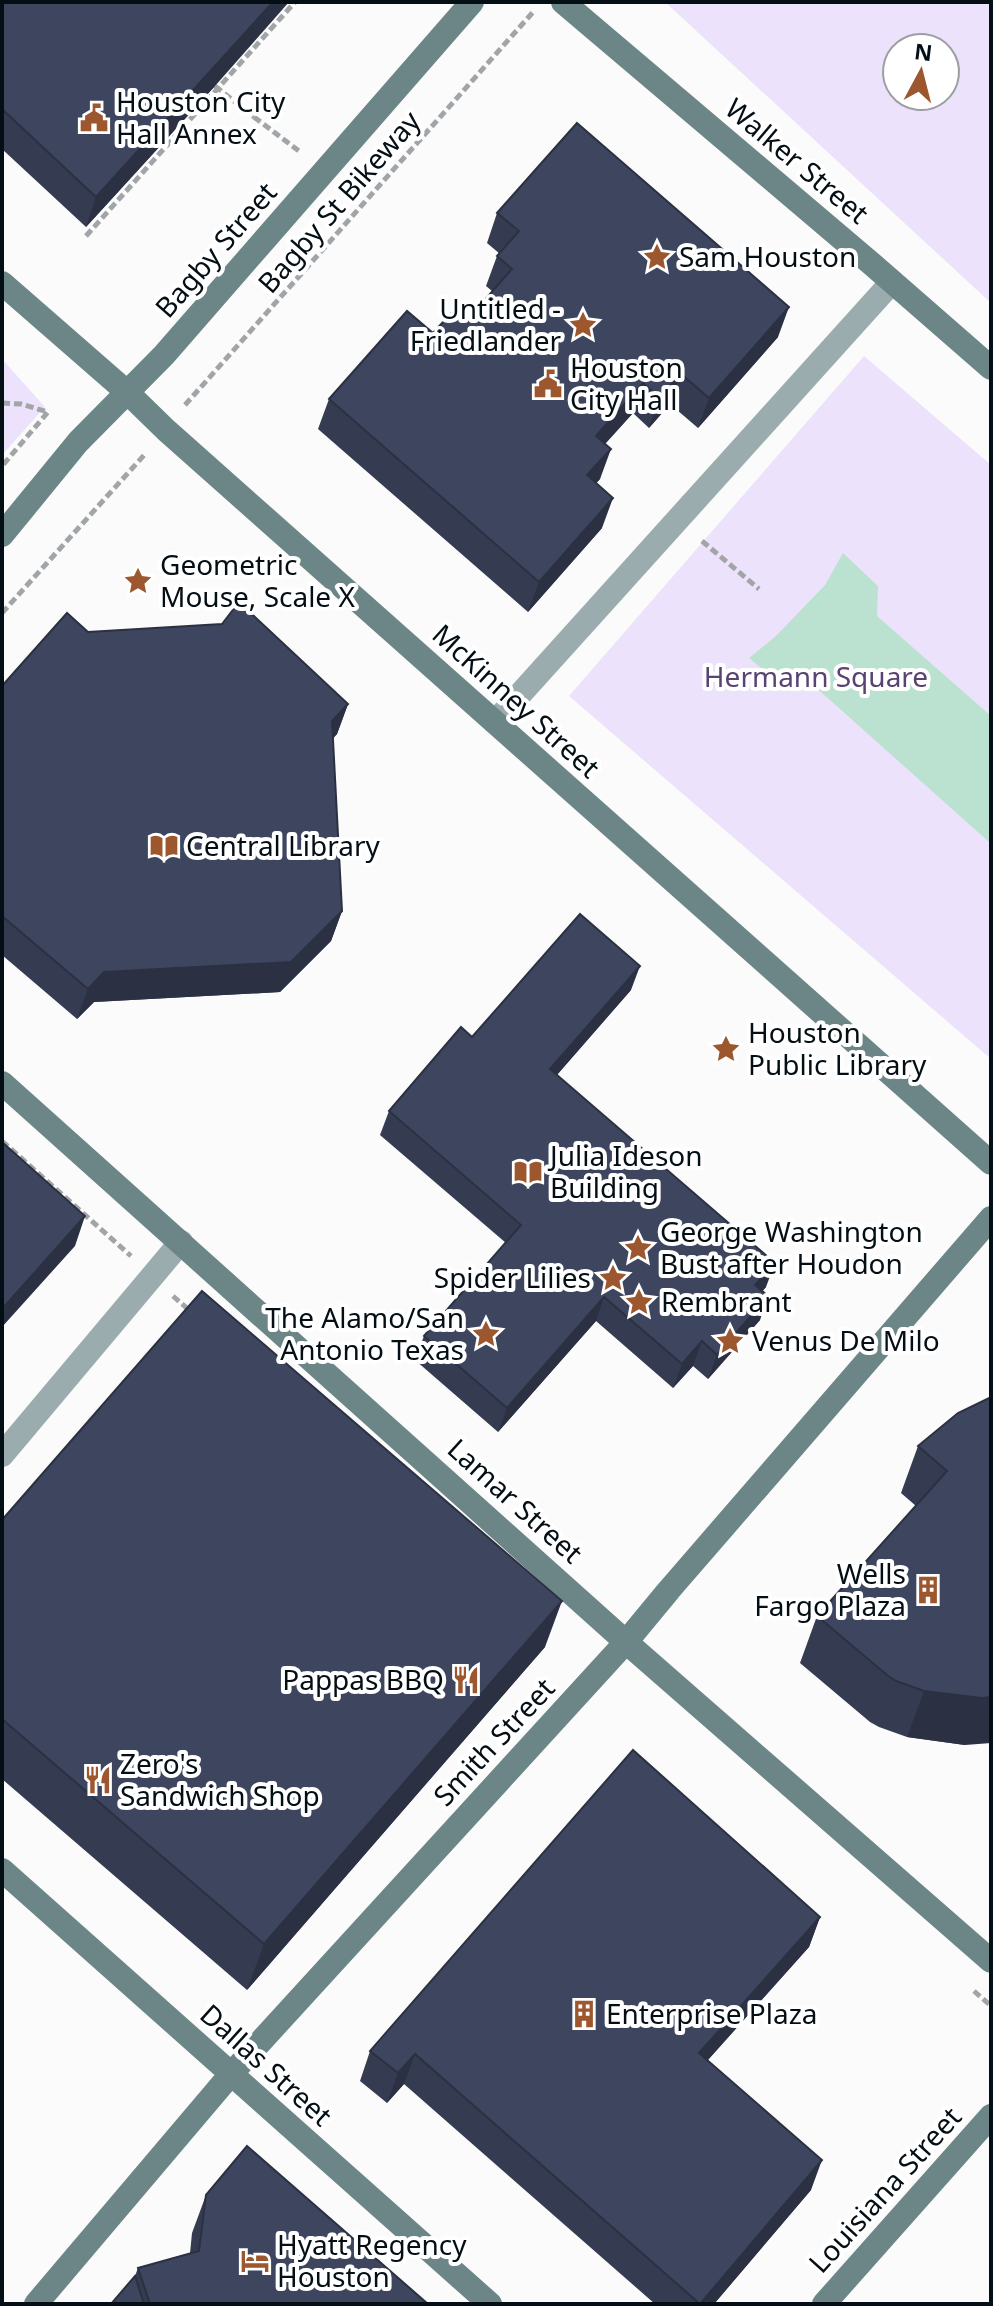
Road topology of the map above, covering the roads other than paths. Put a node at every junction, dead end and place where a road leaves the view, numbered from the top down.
1 (472, 2) edge
2 (563, 2) edge
3 (892, 282) junction
4 (2, 283) edge
5 (991, 368) edge
6 (128, 393) junction
7 (2, 535) edge
8 (495, 722) junction
9 (2, 1083) edge
10 (991, 1163) edge
11 (991, 1218) edge
12 (181, 1242) junction
13 (2, 1455) edge
14 (626, 1642) junction
15 (2, 1870) edge
16 (991, 1961) edge
17 (231, 2074) junction
18 (991, 2116) edge
19 (36, 2304) edge
20 (490, 2304) edge
21 (824, 2304) edge

1 - 6 street, Bagby Street
2 - 3 street, Walker Street
3 - 5 street, Walker Street
3 - 8 street
4 - 6 street, McKinney Street
6 - 7 street, Bagby Street
6 - 8 street, McKinney Street
8 - 10 street, McKinney Street
9 - 12 street, Lamar Street
11 - 14 street, Smith Street
12 - 13 street
12 - 14 street, Lamar Street
14 - 16 street, Lamar Street
14 - 17 street, Smith Street
15 - 17 street, Dallas Street
17 - 19 street, Smith Street
17 - 20 street, Dallas Street
18 - 21 street, Louisiana Street

